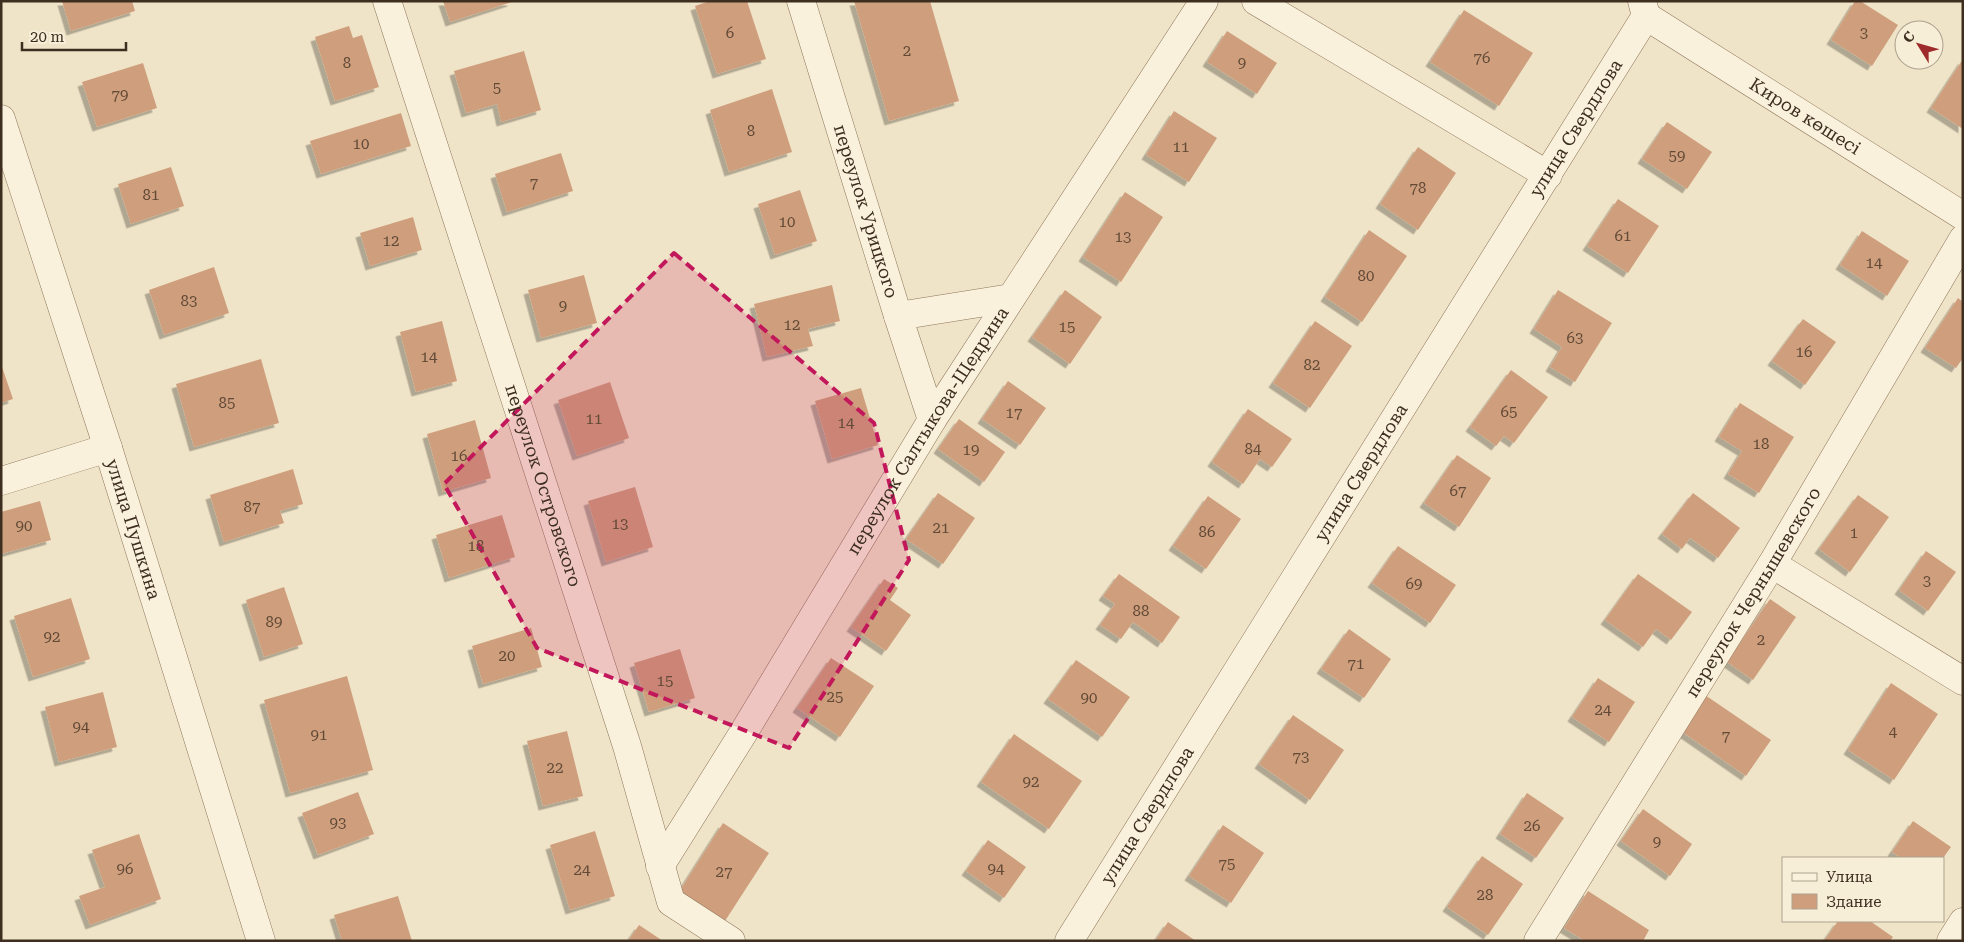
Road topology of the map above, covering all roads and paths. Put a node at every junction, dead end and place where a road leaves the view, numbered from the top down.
1 (386, 1) edge
2 (801, 1) edge
3 (1204, 1) edge
4 (1256, 1) edge
5 (1644, 9) edge
6 (1, 119) edge
7 (1548, 175) junction
8 (1963, 216) edge
9 (1963, 239) edge
10 (1011, 298) junction
11 (898, 316) junction
12 (932, 420) junction
13 (108, 448) junction
14 (1, 481) edge
15 (1772, 564) junction
16 (1963, 682) edge
17 (660, 866) junction
18 (1963, 922) edge
19 (262, 941) edge
20 (731, 941) edge
21 (1069, 941) edge
22 (1538, 941) edge
23 (1950, 941) edge

1 - 17 lane, переулок Островского
2 - 11 lane, переулок Урицкого
3 - 10 lane, переулок Салтыкова-Щедрина
4 - 7 lane
5 - 7 lane, улица Свердлова
5 - 8 lane, Киров көшесі
6 - 13 lane, улица Пушкина
7 - 21 lane, улица Свердлова
9 - 15 lane, переулок Чернышевского
10 - 11 lane
10 - 12 lane, переулок Салтыкова-Щедрина
11 - 12 lane, переулок Урицкого
12 - 17 lane, переулок Салтыкова-Щедрина
13 - 14 lane
13 - 19 lane, улица Пушкина
15 - 16 lane
15 - 22 lane, переулок Чернышевского
17 - 20 lane, переулок Островского
18 - 23 lane

